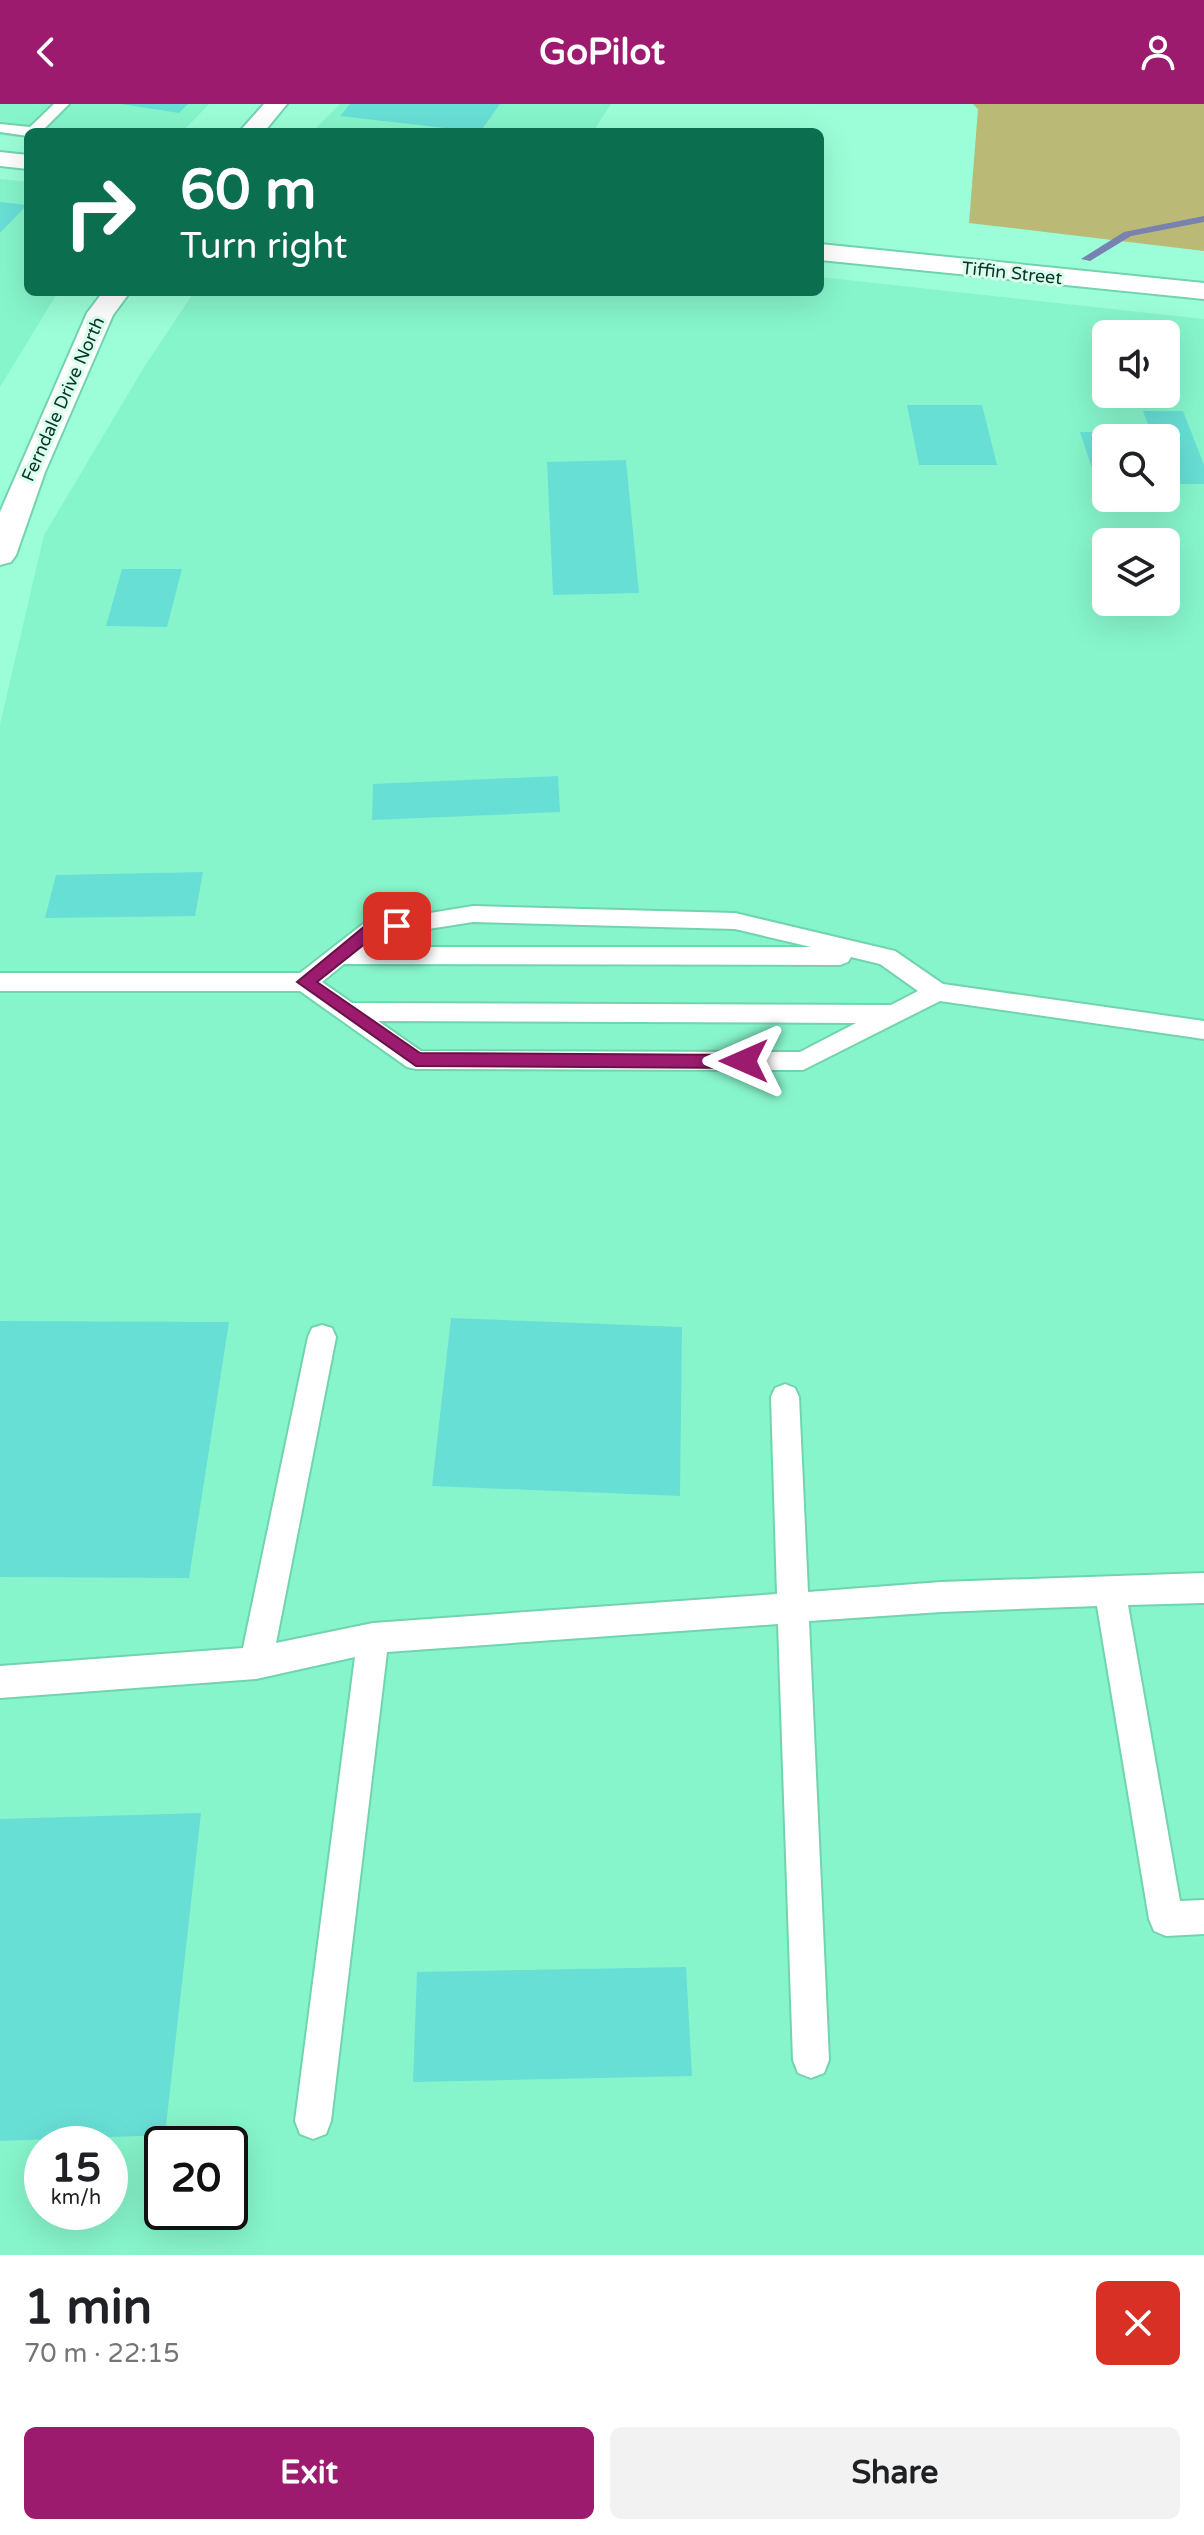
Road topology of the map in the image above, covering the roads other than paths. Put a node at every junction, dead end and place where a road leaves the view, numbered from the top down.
1 (62, 104) edge
2 (276, 104) edge
3 (0, 128) edge
4 (37, 128) edge
5 (255, 128) edge
6 (24, 131) edge
7 (0, 159) edge
8 (24, 162) edge
9 (824, 252) edge
10 (1204, 291) edge
11 (114, 296) edge
12 (2, 544) edge
13 (340, 955) junction
14 (887, 957) junction
15 (0, 982) edge
16 (305, 982) junction
17 (937, 992) junction
18 (347, 1012) junction
19 (894, 1014) junction
20 (1204, 1030) edge
21 (322, 1337) dead end
22 (785, 1397) dead end
23 (1204, 1588) edge
24 (1110, 1592) junction
25 (794, 1607) junction
26 (373, 1638) junction
27 (256, 1663) junction
28 (0, 1682) edge
29 (1204, 1917) edge
30 (811, 2060) dead end
31 (313, 2121) dead end

1 - 4 lane
2 - 5 main road
3 - 6 lane
7 - 8 main road
9 - 10 main road, Tiffin Street
11 - 12 main road, Ferndale Drive North
13 - 14 lane
13 - 14 lane
13 - 16 lane
14 - 17 lane
15 - 16 lane
16 - 18 lane
17 - 19 lane
17 - 20 lane
18 - 19 lane
18 - 19 lane
21 - 27 lane
22 - 25 lane
23 - 24 lane
24 - 25 lane
24 - 29 lane
25 - 26 lane
25 - 30 lane
26 - 27 lane
26 - 31 lane
27 - 28 lane

